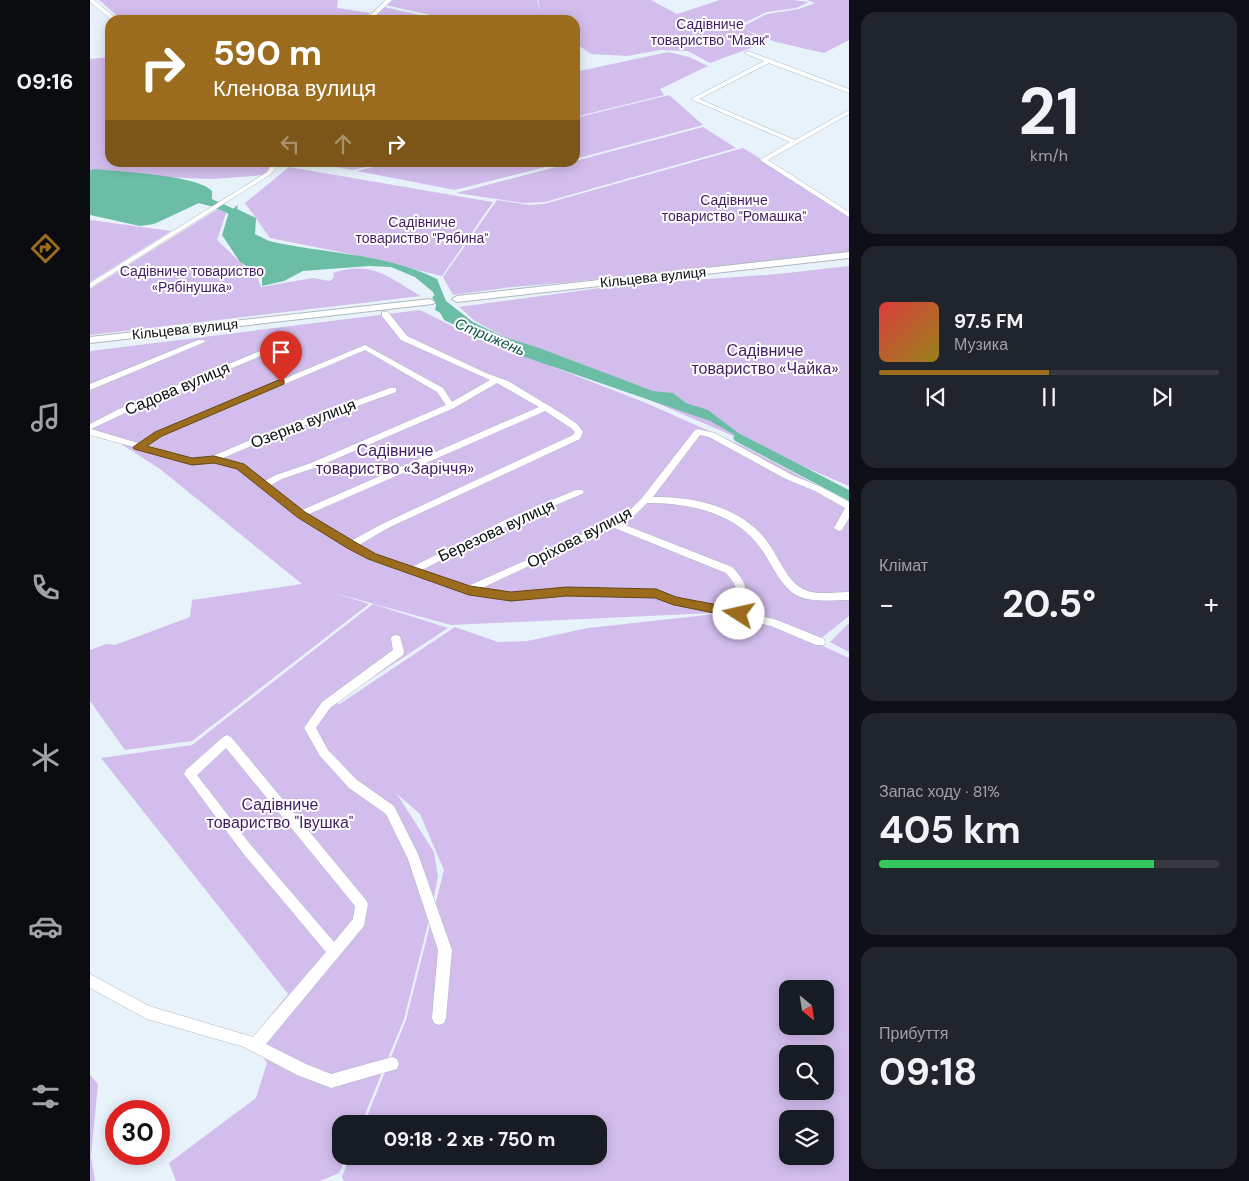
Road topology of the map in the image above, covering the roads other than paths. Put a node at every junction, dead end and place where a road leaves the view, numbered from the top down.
1 (91, 0) edge
2 (389, 0) edge
3 (109, 15) edge
4 (373, 15) edge
5 (748, 52) dead end
6 (769, 61) junction
7 (849, 91) edge
8 (849, 112) edge
9 (795, 142) junction
10 (273, 167) edge
11 (849, 215) edge
12 (849, 255) edge
13 (90, 286) edge
14 (457, 299) dead end
15 (430, 302) dead end
16 (385, 314) dead end
17 (90, 340) edge
18 (201, 342) dead end
19 (265, 351) dead end
20 (496, 380) junction
21 (90, 387) edge
22 (393, 390) dead end
23 (451, 406) junction
24 (544, 408) junction
25 (90, 427) edge
26 (90, 432) edge
27 (138, 447) junction
28 (214, 459) junction
29 (264, 485) junction
30 (579, 492) dead end
31 (645, 500) junction
32 (849, 506) edge
33 (849, 510) edge
34 (301, 514) junction
35 (611, 523) junction
36 (839, 528) dead end
37 (351, 545) junction
38 (414, 570) junction
39 (469, 590) junction
40 (849, 596) edge
41 (739, 614) junction
42 (396, 639) dead end
43 (820, 642) dead end
44 (334, 952) junction
45 (90, 981) edge
46 (439, 1018) dead end
47 (255, 1046) junction
48 (392, 1064) dead end

1 - 3 street
2 - 4 street
5 - 6 street
6 - 7 street
6 - 9 street
8 - 9 street
9 - 11 street
10 - 13 street
12 - 14 main road, Кільцева вулиця
15 - 17 main road, Кільцева вулиця
16 - 20 street
18 - 21 street
19 - 25 street, Садова вулиця
20 - 23 street
20 - 24 street
22 - 28 street, Озерна вулиця
23 - 27 street
23 - 29 street
24 - 34 street
24 - 37 street
26 - 27 street
27 - 28 street
28 - 29 street
29 - 34 street
30 - 38 street, Березова вулиця
31 - 32 street, Оріхова вулиця
31 - 35 street, Оріхова вулиця
31 - 40 street
33 - 36 street
34 - 37 street
35 - 39 street, Оріхова вулиця
35 - 41 street
37 - 38 street
38 - 39 street
39 - 41 street
41 - 43 street
42 - 46 street
44 - 44 street
44 - 47 street
45 - 47 street
47 - 48 street

